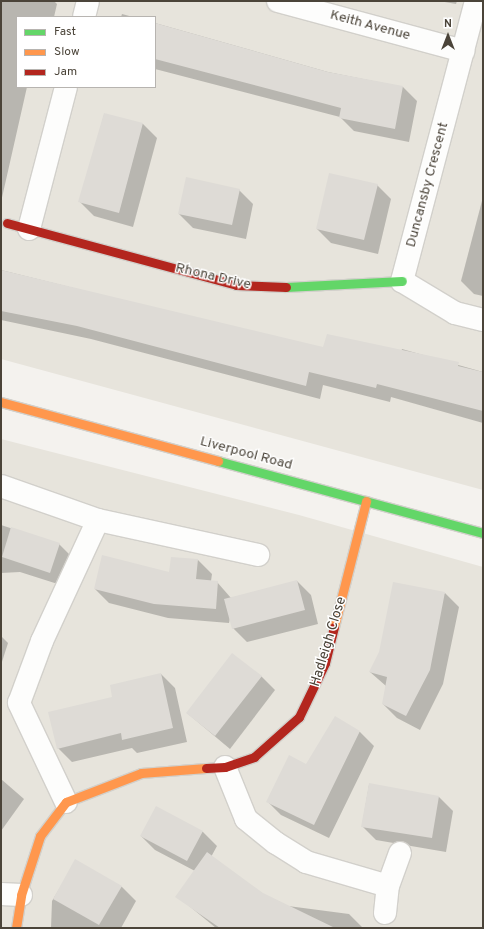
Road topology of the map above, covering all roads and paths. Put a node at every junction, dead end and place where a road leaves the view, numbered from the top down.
1 (88, 1) edge
2 (278, 1) edge
3 (476, 1) edge
4 (84, 16) edge
5 (463, 51) junction
6 (66, 88) edge
7 (7, 223) dead end
8 (29, 229) junction
9 (402, 281) junction
10 (483, 320) edge
11 (1, 402) edge
12 (1, 486) edge
13 (366, 501) junction
14 (98, 520) junction
15 (483, 533) edge
16 (258, 555) dead end
17 (225, 767) junction
18 (66, 802) junction
19 (400, 853) dead end
20 (388, 886) junction
21 (11, 894) edge
22 (385, 913) dead end
23 (16, 928) edge

1 - 4 street
2 - 5 street, Keith Avenue
3 - 5 street, Duncansby Crescent
5 - 9 street, Duncansby Crescent
6 - 8 street
7 - 8 main road, Rhona Drive
8 - 9 main road, Rhona Drive
9 - 10 street
11 - 13 main road, Liverpool Road
12 - 14 street
13 - 15 main road, Liverpool Road
13 - 17 main road, Hadleigh Close
14 - 16 street
14 - 18 street
17 - 18 main road, Hadleigh Close
17 - 20 street
18 - 21 main road
19 - 20 street
20 - 22 street
21 - 23 main road

